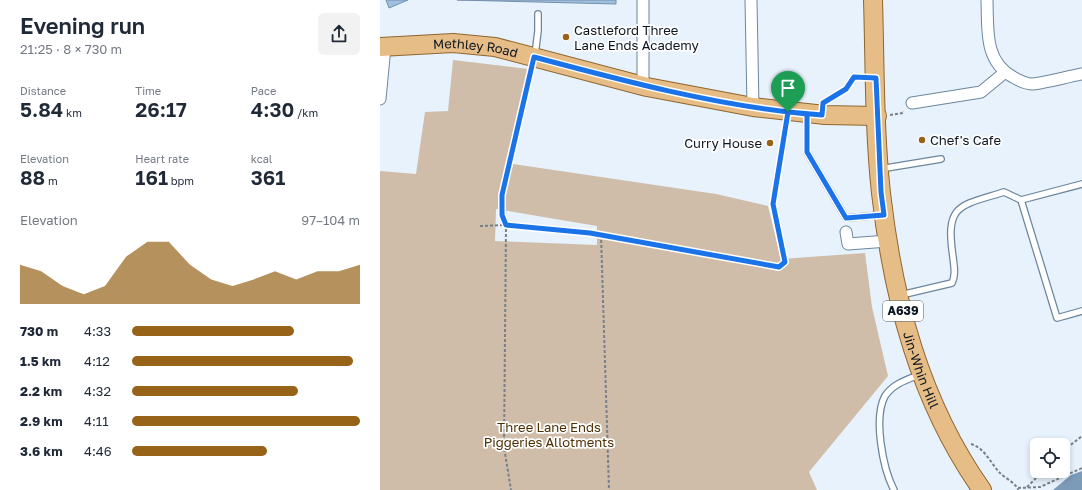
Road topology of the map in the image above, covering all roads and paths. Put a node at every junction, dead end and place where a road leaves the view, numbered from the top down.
1 (643, 0) edge
2 (752, 0) edge
3 (873, 0) edge
4 (988, 0) edge
5 (538, 14) dead end
6 (383, 47) edge
7 (534, 57) junction
8 (1004, 73) junction
9 (1082, 74) edge
10 (876, 78) junction
11 (643, 86) junction
12 (380, 99) edge
13 (912, 103) joint
14 (753, 107) junction
15 (788, 112) junction
16 (814, 114) junction
17 (877, 116) junction
18 (941, 159) dead end
19 (880, 169) junction
20 (1082, 184) edge
21 (1020, 200) junction
22 (884, 215) junction
23 (506, 225) junction
24 (480, 226) dead end
25 (846, 232) dead end
26 (601, 235) junction
27 (888, 241) junction
28 (899, 295) junction
29 (1082, 312) edge
30 (921, 375) junction
31 (1082, 436) edge
32 (1070, 446) edge
33 (955, 449) junction
34 (1082, 468) edge
35 (1036, 478) edge
36 (1026, 487) junction
37 (1018, 489) edge
38 (1036, 489) edge
39 (511, 490) edge
40 (609, 490) edge
41 (894, 490) edge
42 (982, 490) edge

1 - 11 street
2 - 14 street
3 - 10 main road, Jin-Whin Hill / A639
4 - 8 street
5 - 7 lane
6 - 7 main road, Methley Road
6 - 12 street
7 - 11 main road, Methley Road
7 - 23 path
8 - 9 street
8 - 13 street
10 - 16 path
10 - 17 main road, Jin-Whin Hill / A639
11 - 14 main road, Methley Road
13 - 17 path
14 - 15 main road, Methley Road
15 - 16 main road, Methley Road
15 - 26 path
16 - 17 main road, Methley Road
16 - 22 lane
17 - 19 main road, Jin-Whin Hill / A639
18 - 19 lane
19 - 22 main road, Jin-Whin Hill / A639
20 - 21 lane
21 - 28 lane
21 - 29 lane
22 - 27 main road, Jin-Whin Hill / A639
23 - 24 path
23 - 26 path
23 - 39 path
25 - 27 street
26 - 40 path
27 - 28 main road, Jin-Whin Hill / A639
28 - 30 main road, Jin-Whin Hill / A639
30 - 33 main road, Jin-Whin Hill / A639
30 - 41 lane
31 - 32 path
33 - 37 path
33 - 42 main road, Jin-Whin Hill / A639
34 - 38 path
35 - 36 path
36 - 37 path
36 - 38 path

